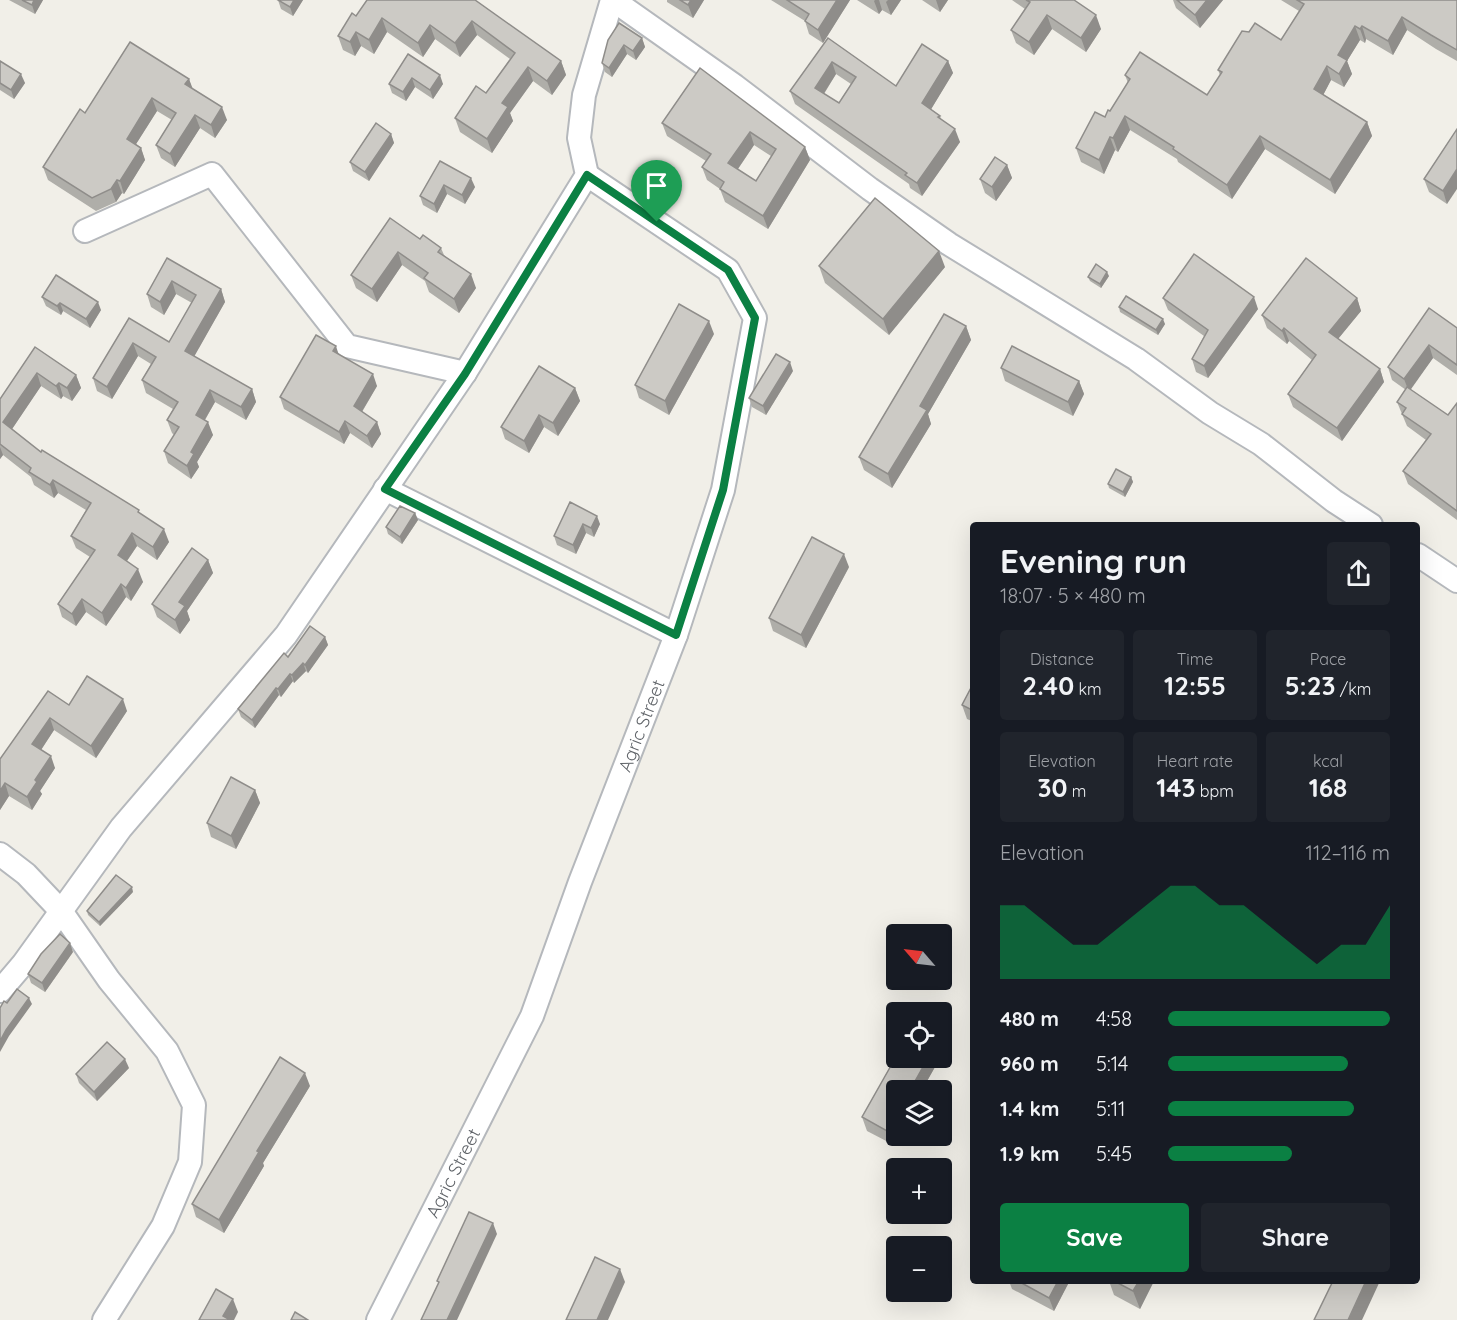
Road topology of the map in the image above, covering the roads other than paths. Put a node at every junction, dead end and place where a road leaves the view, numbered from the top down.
1 (613, 0) edge
2 (587, 175) junction
3 (85, 231) dead end
4 (465, 374) junction
5 (385, 489) junction
6 (1366, 522) edge
7 (1420, 556) edge
8 (1455, 573) edge
9 (676, 635) junction
10 (0, 854) edge
11 (61, 911) junction
12 (0, 991) edge
13 (104, 1320) edge
14 (378, 1320) edge

1 - 2 street
1 - 6 street
2 - 4 street
2 - 9 street, Agric Street
3 - 4 street
4 - 5 street
5 - 9 street
5 - 11 street
7 - 8 street
9 - 14 street, Agric Street
10 - 11 street
11 - 12 street
11 - 13 street

